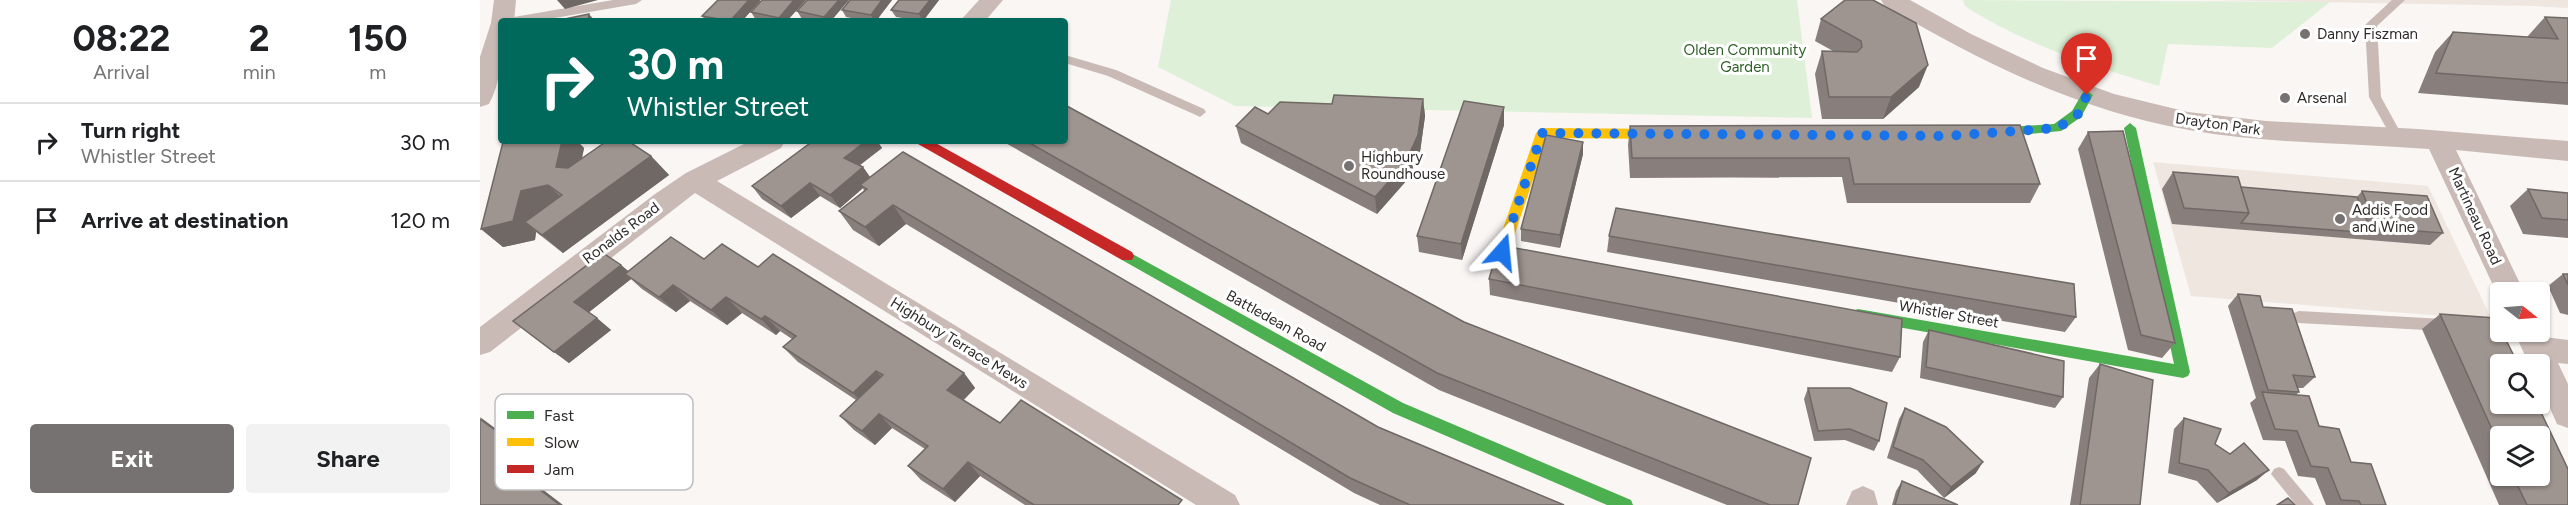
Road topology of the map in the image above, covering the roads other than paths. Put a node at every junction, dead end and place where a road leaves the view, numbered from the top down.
1 (505, 0) edge
2 (636, 0) edge
3 (992, 0) edge
4 (1892, 0) edge
5 (2399, 0) edge
6 (502, 18) edge
7 (531, 18) edge
8 (975, 18) edge
9 (498, 36) edge
10 (1068, 60) edge
11 (2087, 95) junction
12 (480, 98) edge
13 (1200, 112) dead end
14 (2130, 128) dead end
15 (1685, 134) edge
16 (1958, 135) edge
17 (2397, 137) junction
18 (2438, 140) junction
19 (766, 144) edge
20 (927, 144) edge
21 (2568, 151) edge
22 (694, 180) junction
23 (1549, 261) edge
24 (2505, 282) edge
25 (1843, 312) edge
26 (2299, 317) dead end
27 (2453, 326) edge
28 (482, 341) edge
29 (2534, 342) edge
30 (2539, 342) edge
31 (2568, 352) edge
32 (2568, 415) edge
33 (2278, 474) dead end
34 (1224, 505) edge
35 (1625, 505) edge
36 (2306, 505) edge

1 - 6 street
2 - 7 lane
3 - 8 street
4 - 11 street, Drayton Park
5 - 17 lane
9 - 12 street
10 - 13 lane
11 - 16 street
11 - 17 street, Drayton Park
14 - 25 street, Whistler Street
15 - 23 street
17 - 18 street, Drayton Park
18 - 21 street, Drayton Park
18 - 24 street, Martineau Road
19 - 22 street, Ronalds Road
20 - 35 street, Battledean Road
22 - 28 street, Ronalds Road
22 - 34 street, Highbury Terrace Mews
26 - 27 lane
29 - 32 street
30 - 31 street
33 - 36 lane

